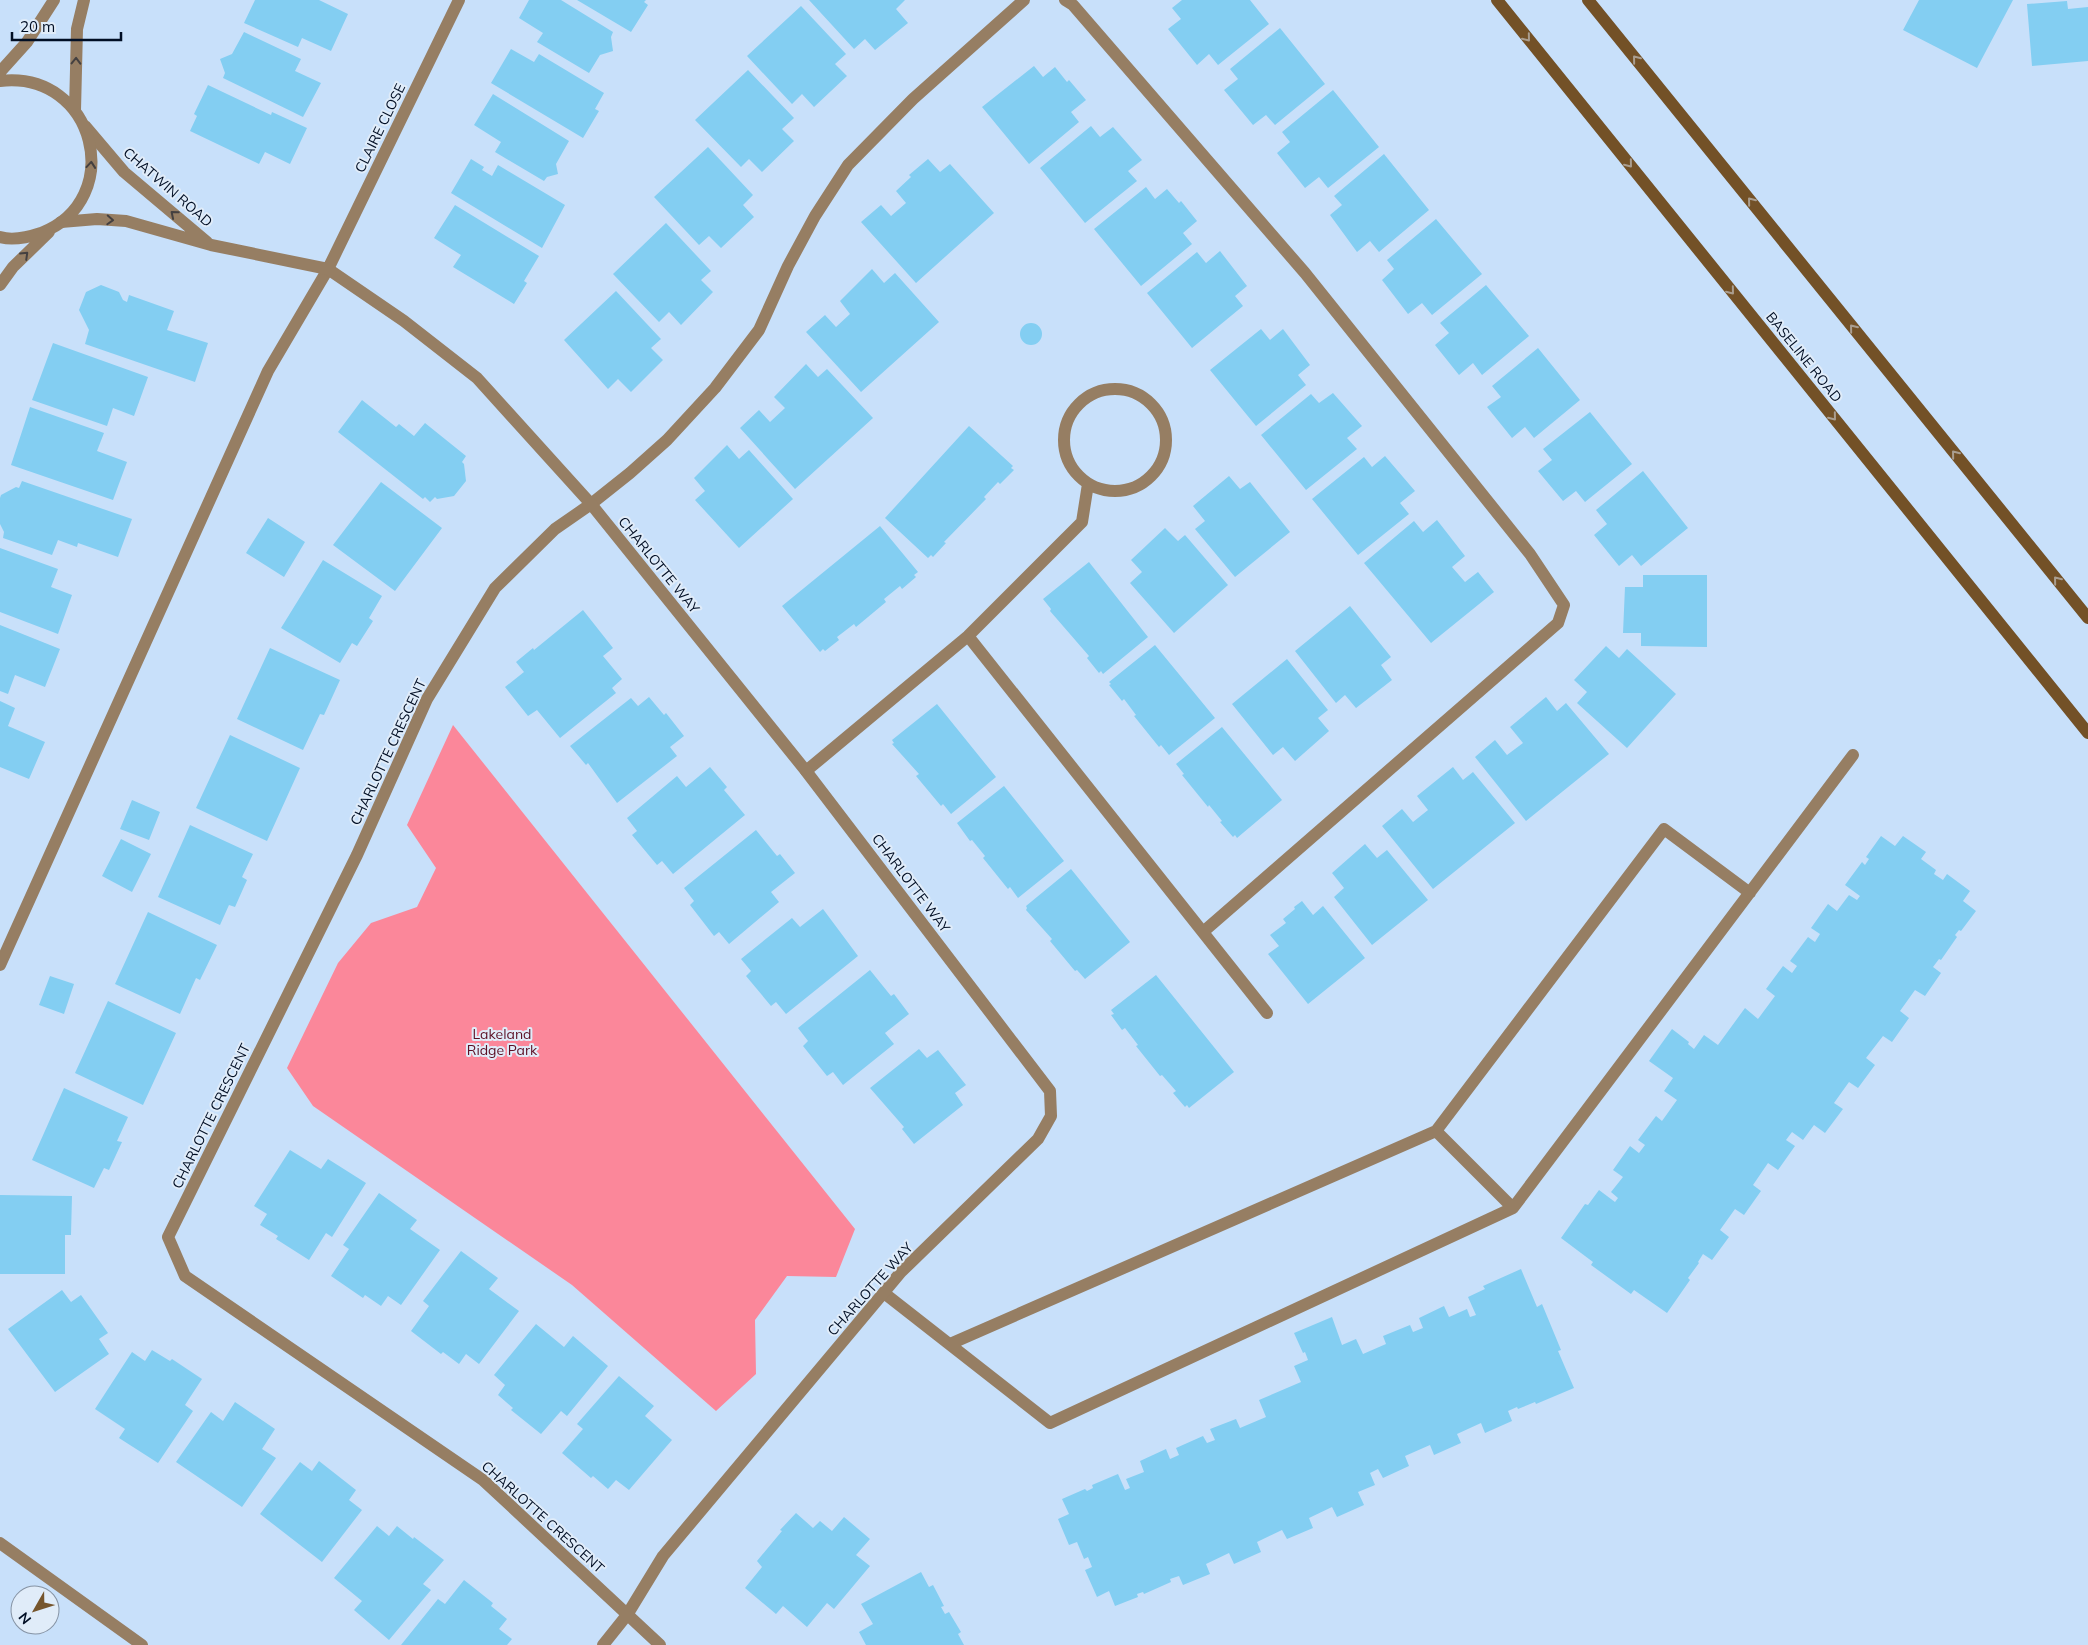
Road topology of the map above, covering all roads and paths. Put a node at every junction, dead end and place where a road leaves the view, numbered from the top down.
1 (54, 0) edge
2 (84, 0) edge
3 (459, 0) edge
4 (1024, 0) edge
5 (1065, 0) edge
6 (1496, 0) edge
7 (1588, 0) edge
8 (0, 72) edge
9 (0, 81) edge
10 (75, 110) junction
11 (85, 126) junction
12 (57, 225) junction
13 (0, 238) edge
14 (211, 245) junction
15 (328, 269) junction
16 (0, 285) edge
17 (1088, 484) junction
18 (591, 504) junction
19 (2088, 618) edge
20 (968, 636) junction
21 (2088, 733) edge
22 (1853, 755) dead end
23 (806, 771) junction
24 (1750, 893) junction
25 (1203, 932) junction
26 (0, 965) edge
27 (1267, 1013) dead end
28 (1436, 1131) junction
29 (1513, 1208) junction
30 (884, 1293) junction
31 (950, 1344) junction
32 (0, 1544) edge
33 (627, 1615) junction
34 (142, 1645) edge
35 (603, 1645) edge
36 (660, 1645) edge

1 - 8 street
10 -> 2 street
3 - 15 street, CLAIRE CLOSE
4 - 18 street, CHARLOTTE CRESCENT
5 - 25 street
6 -> 21 main road, BASELINE ROAD
19 -> 7 main road
9 - 10 street
10 - 11 street
12 -> 11 street
14 -> 11 street, CHATWIN ROAD
12 - 13 street
12 -> 14 street, CHATWIN ROAD
16 -> 12 street
14 - 15 street, CHARLOTTE WAY
15 - 18 street, CHARLOTTE WAY
15 - 26 street, CLAIRE CLOSE
17 - 17 street
17 - 20 street
18 - 23 street, CHARLOTTE WAY
18 - 33 street, CHARLOTTE CRESCENT
20 - 23 street
20 - 25 street
22 - 24 street
23 - 30 street, CHARLOTTE WAY
24 - 28 street
24 - 29 street
25 - 27 street
28 - 29 street
28 - 31 street
29 - 31 street
30 - 31 street
30 - 33 street, CHARLOTTE WAY
32 - 34 street
33 - 35 street, CHARLOTTE WAY
33 - 36 street, CHARLOTTE CRESCENT

